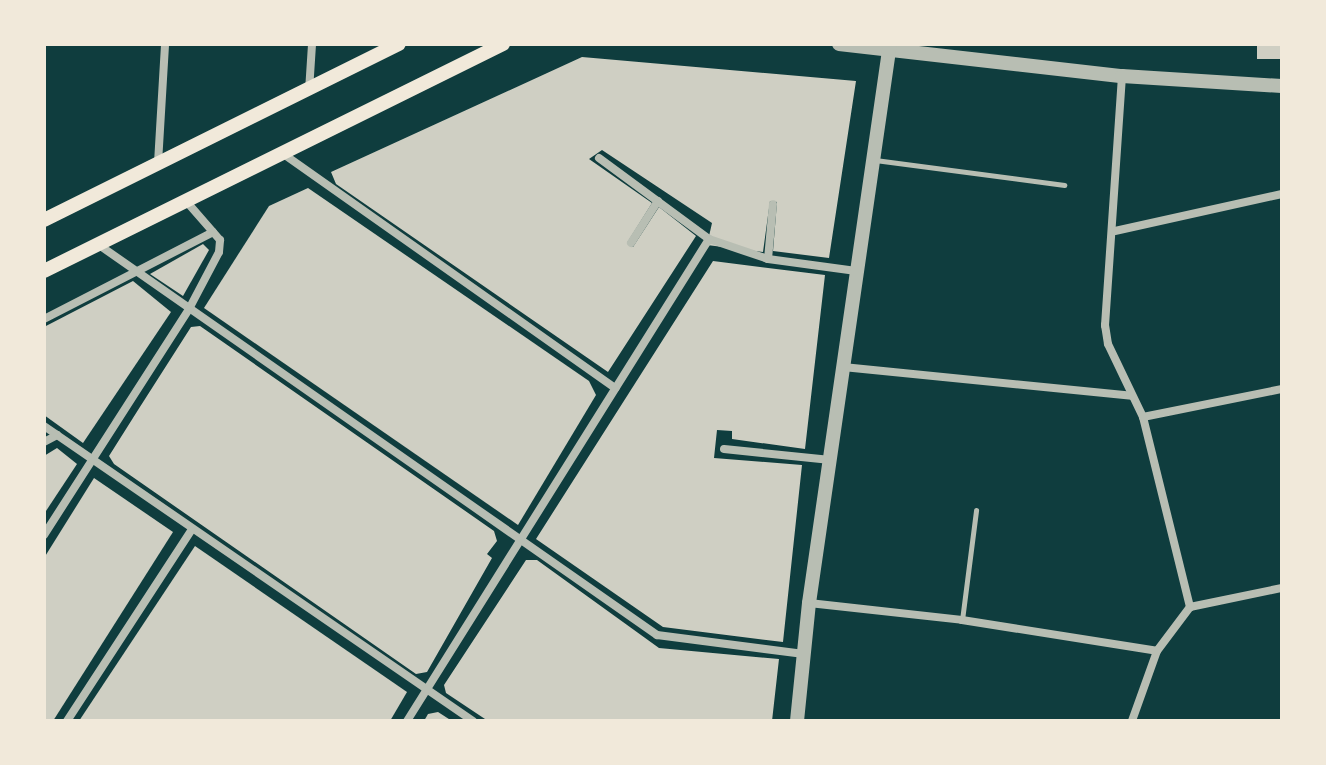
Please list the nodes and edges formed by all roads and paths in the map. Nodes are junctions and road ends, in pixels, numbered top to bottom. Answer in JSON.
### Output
{"nodes":[{"id":1,"x":165,"y":44,"type":"edge"},
{"id":2,"x":312,"y":44,"type":"edge"},
{"id":3,"x":399,"y":44,"type":"edge"},
{"id":4,"x":503,"y":44,"type":"edge"},
{"id":5,"x":839,"y":44,"type":"edge"},
{"id":6,"x":890,"y":46,"type":"edge"},
{"id":7,"x":1122,"y":76,"type":"junction"},
{"id":8,"x":1282,"y":86,"type":"edge"},
{"id":9,"x":309,"y":92,"type":"junction"},
{"id":10,"x":282,"y":152,"type":"junction"},
{"id":11,"x":599,"y":158,"type":"dead end"},
{"id":12,"x":872,"y":160,"type":"junction"},
{"id":13,"x":158,"y":164,"type":"junction"},
{"id":14,"x":1064,"y":185,"type":"dead end"},
{"id":15,"x":1282,"y":194,"type":"edge"},
{"id":16,"x":658,"y":201,"type":"junction"},
{"id":17,"x":187,"y":202,"type":"junction"},
{"id":18,"x":773,"y":204,"type":"dead end"},
{"id":19,"x":44,"y":220,"type":"edge"},
{"id":20,"x":1115,"y":231,"type":"junction"},
{"id":21,"x":213,"y":232,"type":"junction"},
{"id":22,"x":709,"y":239,"type":"junction"},
{"id":23,"x":631,"y":243,"type":"dead end"},
{"id":24,"x":99,"y":245,"type":"junction"},
{"id":25,"x":768,"y":259,"type":"junction"},
{"id":26,"x":44,"y":271,"type":"edge"},
{"id":27,"x":137,"y":271,"type":"junction"},
{"id":28,"x":856,"y":271,"type":"junction"},
{"id":29,"x":189,"y":309,"type":"junction"},
{"id":30,"x":44,"y":319,"type":"edge"},
{"id":31,"x":842,"y":367,"type":"junction"},
{"id":32,"x":615,"y":388,"type":"junction"},
{"id":33,"x":1282,"y":389,"type":"edge"},
{"id":34,"x":1132,"y":396,"type":"junction"},
{"id":35,"x":1143,"y":417,"type":"junction"},
{"id":36,"x":44,"y":426,"type":"edge"},
{"id":37,"x":57,"y":435,"type":"junction"},
{"id":38,"x":44,"y":442,"type":"edge"},
{"id":39,"x":724,"y":449,"type":"dead end"},
{"id":40,"x":92,"y":460,"type":"junction"},
{"id":41,"x":830,"y":460,"type":"junction"},
{"id":42,"x":976,"y":510,"type":"dead end"},
{"id":43,"x":192,"y":529,"type":"junction"},
{"id":44,"x":44,"y":535,"type":"edge"},
{"id":45,"x":523,"y":540,"type":"junction"},
{"id":46,"x":1282,"y":588,"type":"edge"},
{"id":47,"x":809,"y":603,"type":"junction"},
{"id":48,"x":1190,"y":607,"type":"junction"},
{"id":49,"x":962,"y":620,"type":"junction"},
{"id":50,"x":1157,"y":651,"type":"junction"},
{"id":51,"x":804,"y":654,"type":"junction"},
{"id":52,"x":428,"y":689,"type":"junction"},
{"id":53,"x":67,"y":721,"type":"edge"},
{"id":54,"x":407,"y":721,"type":"edge"},
{"id":55,"x":473,"y":721,"type":"edge"},
{"id":56,"x":797,"y":721,"type":"edge"},
{"id":57,"x":1132,"y":721,"type":"edge"}],
"edges":[{"from":1,"to":13,"type":"street"},
{"from":2,"to":9,"type":"street"},
{"from":3,"to":9,"type":"main road"},
{"from":4,"to":10,"type":"main road"},
{"from":5,"to":6,"type":"street"},
{"from":6,"to":7,"type":"street"},
{"from":6,"to":12,"type":"street"},
{"from":7,"to":8,"type":"street"},
{"from":7,"to":20,"type":"street"},
{"from":9,"to":13,"type":"main road"},
{"from":10,"to":17,"type":"main road"},
{"from":10,"to":32,"type":"street"},
{"from":11,"to":16,"type":"street"},
{"from":12,"to":14,"type":"lane"},
{"from":12,"to":28,"type":"street"},
{"from":13,"to":19,"type":"main road"},
{"from":15,"to":20,"type":"street"},
{"from":16,"to":22,"type":"street"},
{"from":16,"to":23,"type":"street"},
{"from":17,"to":21,"type":"street"},
{"from":17,"to":24,"type":"main road"},
{"from":18,"to":25,"type":"street"},
{"from":20,"to":34,"type":"street"},
{"from":21,"to":27,"type":"street"},
{"from":21,"to":29,"type":"street"},
{"from":22,"to":25,"type":"street"},
{"from":22,"to":32,"type":"street"},
{"from":24,"to":26,"type":"main road"},
{"from":24,"to":27,"type":"street"},
{"from":25,"to":28,"type":"street"},
{"from":27,"to":29,"type":"street"},
{"from":27,"to":30,"type":"street"},
{"from":28,"to":31,"type":"street"},
{"from":29,"to":40,"type":"street"},
{"from":29,"to":45,"type":"street"},
{"from":31,"to":34,"type":"street"},
{"from":31,"to":41,"type":"street"},
{"from":32,"to":45,"type":"street"},
{"from":33,"to":35,"type":"street"},
{"from":34,"to":35,"type":"street"},
{"from":35,"to":48,"type":"street"},
{"from":36,"to":37,"type":"street"},
{"from":37,"to":38,"type":"street"},
{"from":37,"to":40,"type":"street"},
{"from":39,"to":41,"type":"street"},
{"from":40,"to":43,"type":"street"},
{"from":40,"to":44,"type":"street"},
{"from":41,"to":47,"type":"street"},
{"from":42,"to":49,"type":"lane"},
{"from":43,"to":52,"type":"street"},
{"from":43,"to":53,"type":"street"},
{"from":45,"to":51,"type":"street"},
{"from":45,"to":52,"type":"street"},
{"from":46,"to":48,"type":"street"},
{"from":47,"to":49,"type":"street"},
{"from":47,"to":51,"type":"street"},
{"from":48,"to":50,"type":"street"},
{"from":49,"to":50,"type":"street"},
{"from":50,"to":57,"type":"street"},
{"from":51,"to":56,"type":"street"},
{"from":52,"to":54,"type":"street"},
{"from":52,"to":55,"type":"street"}]}
